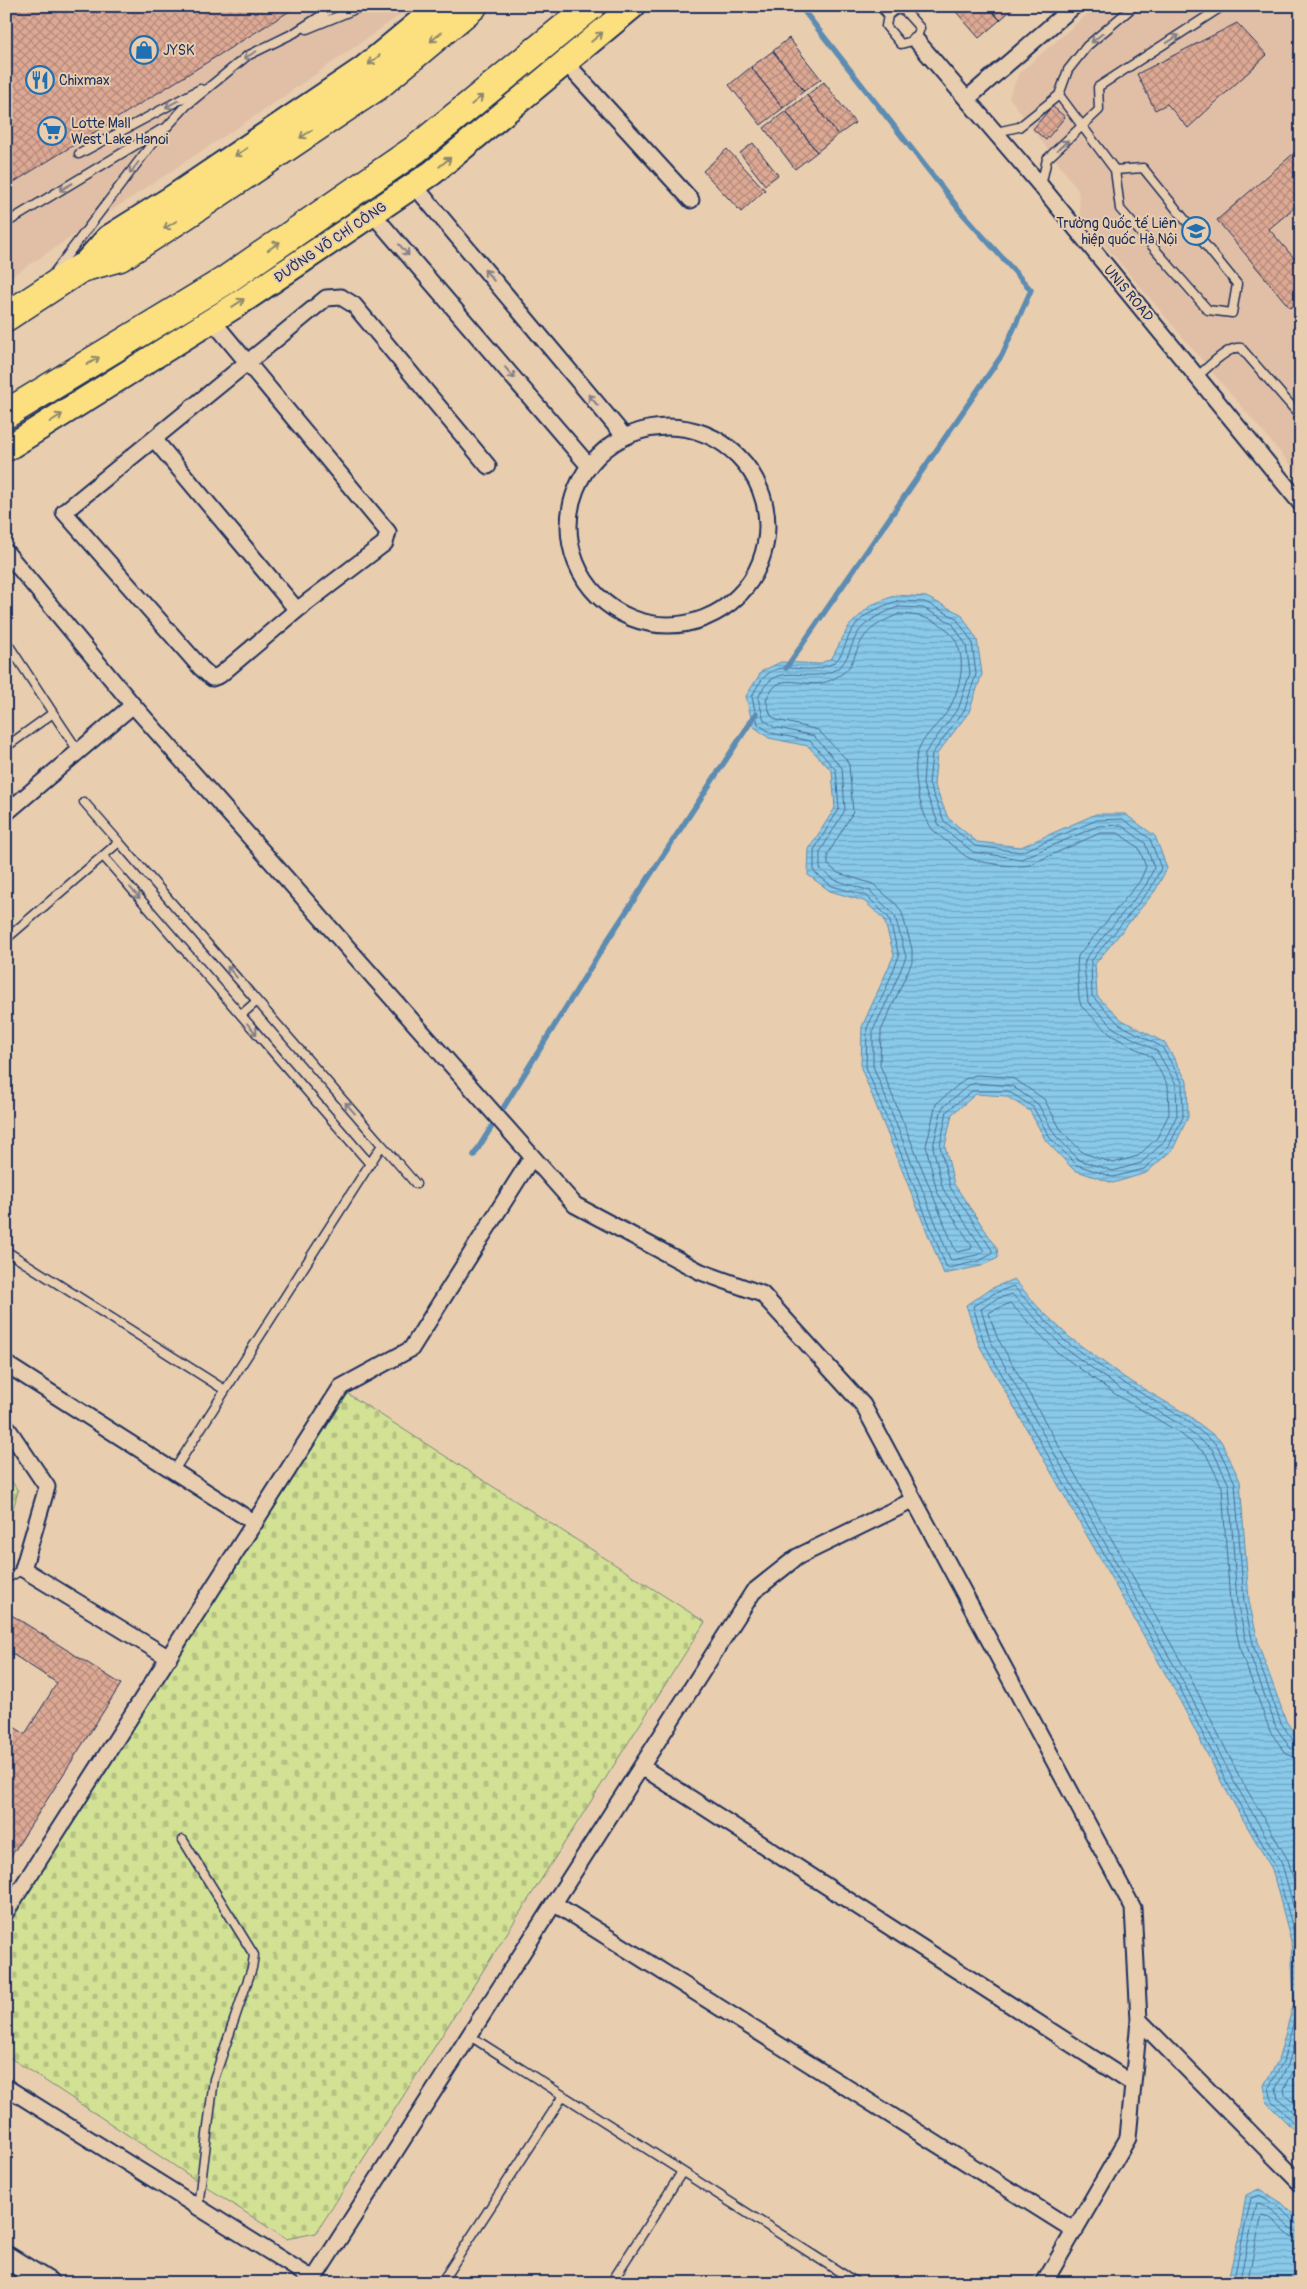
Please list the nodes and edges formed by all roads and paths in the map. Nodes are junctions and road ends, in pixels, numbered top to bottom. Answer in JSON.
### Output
{"nodes":[{"id":1,"x":336,"y":6,"type":"edge"},
{"id":2,"x":363,"y":6,"type":"edge"},
{"id":3,"x":439,"y":6,"type":"edge"},
{"id":4,"x":473,"y":6,"type":"edge"},
{"id":5,"x":591,"y":6,"type":"edge"},
{"id":6,"x":633,"y":6,"type":"edge"},
{"id":7,"x":1074,"y":6,"type":"edge"},
{"id":8,"x":1134,"y":6,"type":"edge"},
{"id":9,"x":1223,"y":6,"type":"edge"},
{"id":10,"x":889,"y":8,"type":"edge"},
{"id":11,"x":294,"y":33,"type":"junction"},
{"id":12,"x":916,"y":40,"type":"junction"},
{"id":13,"x":566,"y":63,"type":"junction"},
{"id":14,"x":215,"y":81,"type":"junction"},
{"id":15,"x":1059,"y":95,"type":"junction"},
{"id":16,"x":968,"y":98,"type":"junction"},
{"id":17,"x":1084,"y":125,"type":"junction"},
{"id":18,"x":168,"y":126,"type":"junction"},
{"id":19,"x":996,"y":132,"type":"junction"},
{"id":20,"x":79,"y":154,"type":"dead end"},
{"id":21,"x":1115,"y":170,"type":"junction"},
{"id":22,"x":414,"y":185,"type":"junction"},
{"id":23,"x":1041,"y":186,"type":"junction"},
{"id":24,"x":692,"y":200,"type":"dead end"},
{"id":25,"x":372,"y":213,"type":"junction"},
{"id":26,"x":6,"y":223,"type":"edge"},
{"id":27,"x":81,"y":268,"type":"junction"},
{"id":28,"x":34,"y":299,"type":"junction"},
{"id":29,"x":6,"y":317,"type":"edge"},
{"id":30,"x":212,"y":320,"type":"junction"},
{"id":31,"x":246,"y":364,"type":"junction"},
{"id":32,"x":1198,"y":376,"type":"junction"},
{"id":33,"x":6,"y":414,"type":"edge"},
{"id":34,"x":1301,"y":417,"type":"edge"},
{"id":35,"x":624,"y":437,"type":"junction"},
{"id":36,"x":154,"y":439,"type":"junction"},
{"id":37,"x":6,"y":448,"type":"edge"},
{"id":38,"x":488,"y":466,"type":"dead end"},
{"id":39,"x":590,"y":466,"type":"junction"},
{"id":40,"x":1301,"y":504,"type":"edge"},
{"id":41,"x":6,"y":552,"type":"edge"},
{"id":42,"x":296,"y":610,"type":"junction"},
{"id":43,"x":6,"y":641,"type":"edge"},
{"id":44,"x":134,"y":705,"type":"junction"},
{"id":45,"x":53,"y":713,"type":"junction"},
{"id":46,"x":6,"y":747,"type":"edge"},
{"id":47,"x":79,"y":752,"type":"junction"},
{"id":48,"x":84,"y":802,"type":"dead end"},
{"id":49,"x":6,"y":813,"type":"edge"},
{"id":50,"x":119,"y":842,"type":"junction"},
{"id":51,"x":103,"y":856,"type":"junction"},
{"id":52,"x":6,"y":939,"type":"edge"},
{"id":53,"x":258,"y":1002,"type":"junction"},
{"id":54,"x":240,"y":1016,"type":"junction"},
{"id":55,"x":382,"y":1145,"type":"junction"},
{"id":56,"x":532,"y":1157,"type":"junction"},
{"id":57,"x":370,"y":1164,"type":"junction"},
{"id":58,"x":416,"y":1184,"type":"dead end"},
{"id":59,"x":6,"y":1251,"type":"edge"},
{"id":60,"x":6,"y":1364,"type":"edge"},
{"id":61,"x":225,"y":1390,"type":"junction"},
{"id":62,"x":6,"y":1426,"type":"edge"},
{"id":63,"x":173,"y":1472,"type":"junction"},
{"id":64,"x":914,"y":1500,"type":"junction"},
{"id":65,"x":255,"y":1523,"type":"junction"},
{"id":66,"x":23,"y":1569,"type":"junction"},
{"id":67,"x":6,"y":1579,"type":"edge"},
{"id":68,"x":169,"y":1658,"type":"junction"},
{"id":69,"x":642,"y":1767,"type":"junction"},
{"id":70,"x":183,"y":1840,"type":"dead end"},
{"id":71,"x":555,"y":1904,"type":"junction"},
{"id":72,"x":6,"y":1912,"type":"edge"},
{"id":73,"x":1139,"y":2020,"type":"junction"},
{"id":74,"x":470,"y":2036,"type":"junction"},
{"id":75,"x":1133,"y":2084,"type":"junction"},
{"id":76,"x":6,"y":2087,"type":"edge"},
{"id":77,"x":563,"y":2096,"type":"junction"},
{"id":78,"x":682,"y":2172,"type":"junction"},
{"id":79,"x":1301,"y":2184,"type":"edge"},
{"id":80,"x":198,"y":2207,"type":"junction"},
{"id":81,"x":1075,"y":2231,"type":"junction"},
{"id":82,"x":6,"y":2257,"type":"edge"},
{"id":83,"x":314,"y":2282,"type":"edge"},
{"id":84,"x":48,"y":2283,"type":"edge"},
{"id":85,"x":441,"y":2283,"type":"edge"},
{"id":86,"x":610,"y":2283,"type":"edge"},
{"id":87,"x":857,"y":2283,"type":"edge"},
{"id":88,"x":1044,"y":2283,"type":"edge"}],
"edges":[{"from":1,"to":11,"type":"lane"},
{"from":2,"to":11,"type":"lane"},
{"from":3,"to":27,"type":"main road","one_way":true},
{"from":4,"to":27,"type":"highway","one_way":true},
{"from":33,"to":5,"type":"highway","name":"ĐƯỜNG VÕ CHÍ CÔNG","one_way":true},
{"from":13,"to":6,"type":"main road","name":"ĐƯỜNG VÕ CHÍ CÔNG","one_way":true},
{"from":7,"to":16,"type":"street"},
{"from":8,"to":15,"type":"lane","one_way":true},
{"from":17,"to":9,"type":"lane","one_way":true},
{"from":10,"to":12,"type":"lane"},
{"from":10,"to":12,"type":"lane"},
{"from":11,"to":14,"type":"lane","one_way":true},
{"from":12,"to":16,"type":"street","name":"UNIS ROAD"},
{"from":22,"to":13,"type":"main road","name":"ĐƯỜNG VÕ CHÍ CÔNG","one_way":true},
{"from":13,"to":24,"type":"street"},
{"from":14,"to":18,"type":"lane"},
{"from":14,"to":20,"type":"lane","one_way":true},
{"from":15,"to":17,"type":"lane"},
{"from":15,"to":19,"type":"lane"},
{"from":16,"to":19,"type":"street","name":"UNIS ROAD"},
{"from":17,"to":21,"type":"lane"},
{"from":23,"to":17,"type":"lane","one_way":true},
{"from":18,"to":26,"type":"lane","one_way":true},
{"from":18,"to":28,"type":"lane","one_way":true},
{"from":19,"to":23,"type":"street","name":"UNIS ROAD"},
{"from":21,"to":21,"type":"lane"},
{"from":22,"to":25,"type":"main road","name":"ĐƯỜNG VÕ CHÍ CÔNG"},
{"from":35,"to":22,"type":"street","one_way":true},
{"from":23,"to":32,"type":"street","name":"UNIS ROAD"},
{"from":30,"to":25,"type":"main road","name":"ĐƯỜNG VÕ CHÍ CÔNG","one_way":true},
{"from":25,"to":39,"type":"street","one_way":true},
{"from":27,"to":28,"type":"highway"},
{"from":28,"to":29,"type":"highway"},
{"from":30,"to":31,"type":"street"},
{"from":37,"to":30,"type":"main road","name":"ĐƯỜNG VÕ CHÍ CÔNG","one_way":true},
{"from":31,"to":36,"type":"street"},
{"from":31,"to":38,"type":"street"},
{"from":31,"to":42,"type":"street"},
{"from":32,"to":34,"type":"lane"},
{"from":32,"to":40,"type":"street","name":"UNIS ROAD"},
{"from":35,"to":39,"type":"street"},
{"from":35,"to":39,"type":"street"},
{"from":36,"to":42,"type":"street"},
{"from":36,"to":42,"type":"street"},
{"from":41,"to":44,"type":"street"},
{"from":43,"to":45,"type":"lane"},
{"from":44,"to":47,"type":"street"},
{"from":44,"to":56,"type":"street"},
{"from":45,"to":46,"type":"lane"},
{"from":45,"to":47,"type":"lane"},
{"from":47,"to":49,"type":"street"},
{"from":48,"to":50,"type":"lane"},
{"from":50,"to":51,"type":"lane"},
{"from":53,"to":50,"type":"lane","one_way":true},
{"from":51,"to":52,"type":"lane"},
{"from":51,"to":54,"type":"lane","one_way":true},
{"from":53,"to":54,"type":"lane"},
{"from":55,"to":53,"type":"lane","one_way":true},
{"from":54,"to":57,"type":"lane","one_way":true},
{"from":55,"to":57,"type":"lane"},
{"from":55,"to":58,"type":"lane"},
{"from":56,"to":64,"type":"street"},
{"from":56,"to":65,"type":"street"},
{"from":57,"to":61,"type":"lane"},
{"from":59,"to":61,"type":"lane"},
{"from":60,"to":63,"type":"street"},
{"from":61,"to":63,"type":"lane"},
{"from":62,"to":66,"type":"street"},
{"from":63,"to":65,"type":"street"},
{"from":64,"to":69,"type":"street"},
{"from":64,"to":73,"type":"street"},
{"from":65,"to":68,"type":"street"},
{"from":66,"to":67,"type":"lane"},
{"from":66,"to":68,"type":"street"},
{"from":68,"to":72,"type":"street"},
{"from":69,"to":71,"type":"street"},
{"from":69,"to":75,"type":"street"},
{"from":70,"to":80,"type":"lane"},
{"from":71,"to":74,"type":"street"},
{"from":71,"to":81,"type":"street"},
{"from":73,"to":75,"type":"street"},
{"from":73,"to":79,"type":"street"},
{"from":74,"to":77,"type":"lane"},
{"from":74,"to":83,"type":"street"},
{"from":75,"to":81,"type":"street"},
{"from":76,"to":80,"type":"street"},
{"from":77,"to":78,"type":"lane"},
{"from":77,"to":85,"type":"lane"},
{"from":78,"to":86,"type":"lane"},
{"from":78,"to":87,"type":"lane"},
{"from":80,"to":83,"type":"street"},
{"from":81,"to":88,"type":"street"},
{"from":82,"to":84,"type":"street"}]}
